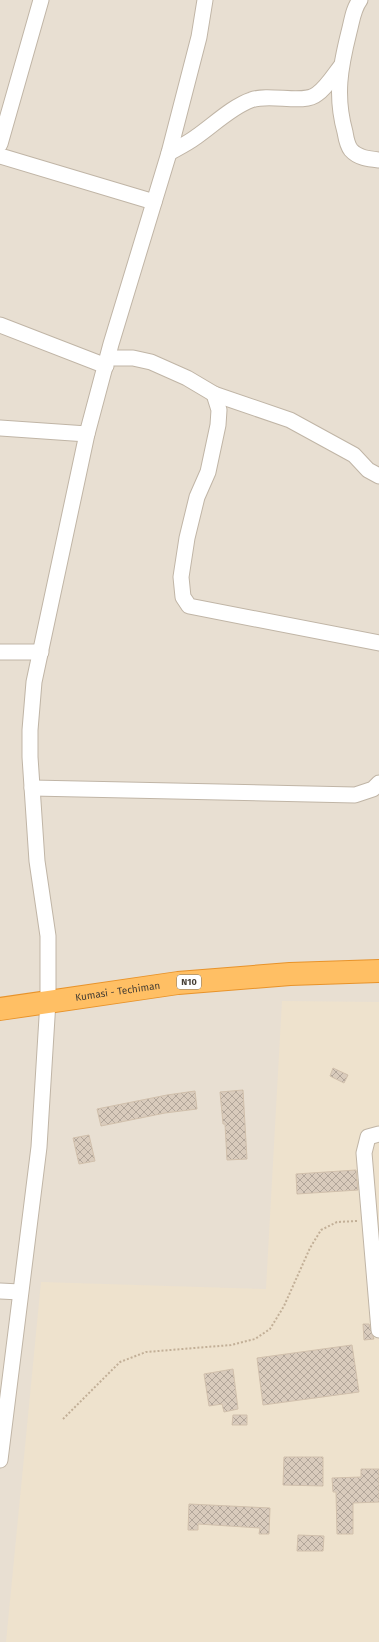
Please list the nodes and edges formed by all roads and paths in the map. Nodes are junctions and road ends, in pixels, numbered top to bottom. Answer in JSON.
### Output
{"nodes":[{"id":1,"x":41,"y":0,"type":"edge"},
{"id":2,"x":205,"y":0,"type":"edge"},
{"id":3,"x":360,"y":0,"type":"edge"},
{"id":4,"x":341,"y":66,"type":"junction"},
{"id":5,"x":0,"y":144,"type":"edge"},
{"id":6,"x":169,"y":153,"type":"junction"},
{"id":7,"x":0,"y":156,"type":"edge"},
{"id":8,"x":379,"y":160,"type":"edge"},
{"id":9,"x":154,"y":202,"type":"junction"},
{"id":10,"x":0,"y":324,"type":"edge"},
{"id":11,"x":107,"y":362,"type":"junction"},
{"id":12,"x":214,"y":394,"type":"junction"},
{"id":13,"x":0,"y":428,"type":"edge"},
{"id":14,"x":87,"y":434,"type":"junction"},
{"id":15,"x":379,"y":476,"type":"edge"},
{"id":16,"x":379,"y":643,"type":"edge"},
{"id":17,"x":0,"y":652,"type":"edge"},
{"id":18,"x":41,"y":652,"type":"junction"},
{"id":19,"x":379,"y":783,"type":"edge"},
{"id":20,"x":32,"y":788,"type":"junction"},
{"id":21,"x":379,"y":971,"type":"edge"},
{"id":22,"x":48,"y":1002,"type":"junction"},
{"id":23,"x":0,"y":1009,"type":"edge"},
{"id":24,"x":379,"y":1134,"type":"edge"},
{"id":25,"x":370,"y":1220,"type":"junction"},
{"id":26,"x":0,"y":1291,"type":"edge"},
{"id":27,"x":20,"y":1292,"type":"junction"},
{"id":28,"x":379,"y":1330,"type":"edge"},
{"id":29,"x":63,"y":1419,"type":"dead end"},
{"id":30,"x":0,"y":1460,"type":"edge"}],
"edges":[{"from":1,"to":5,"type":"street"},
{"from":2,"to":6,"type":"street"},
{"from":3,"to":4,"type":"street"},
{"from":4,"to":6,"type":"street"},
{"from":4,"to":8,"type":"street"},
{"from":6,"to":9,"type":"street"},
{"from":7,"to":9,"type":"street"},
{"from":9,"to":11,"type":"street"},
{"from":10,"to":11,"type":"street"},
{"from":11,"to":12,"type":"street"},
{"from":11,"to":14,"type":"street"},
{"from":12,"to":15,"type":"street"},
{"from":12,"to":16,"type":"street"},
{"from":13,"to":14,"type":"street"},
{"from":14,"to":18,"type":"street"},
{"from":17,"to":18,"type":"street"},
{"from":18,"to":20,"type":"street"},
{"from":19,"to":20,"type":"street"},
{"from":20,"to":22,"type":"street"},
{"from":21,"to":22,"type":"highway","name":"Kumasi - Techiman","number":"N10"},
{"from":22,"to":23,"type":"highway","name":"Kumasi - Techiman","number":"N10"},
{"from":22,"to":27,"type":"street"},
{"from":24,"to":25,"type":"street"},
{"from":25,"to":28,"type":"street"},
{"from":25,"to":29,"type":"path"},
{"from":26,"to":27,"type":"street"},
{"from":27,"to":30,"type":"street"}]}
